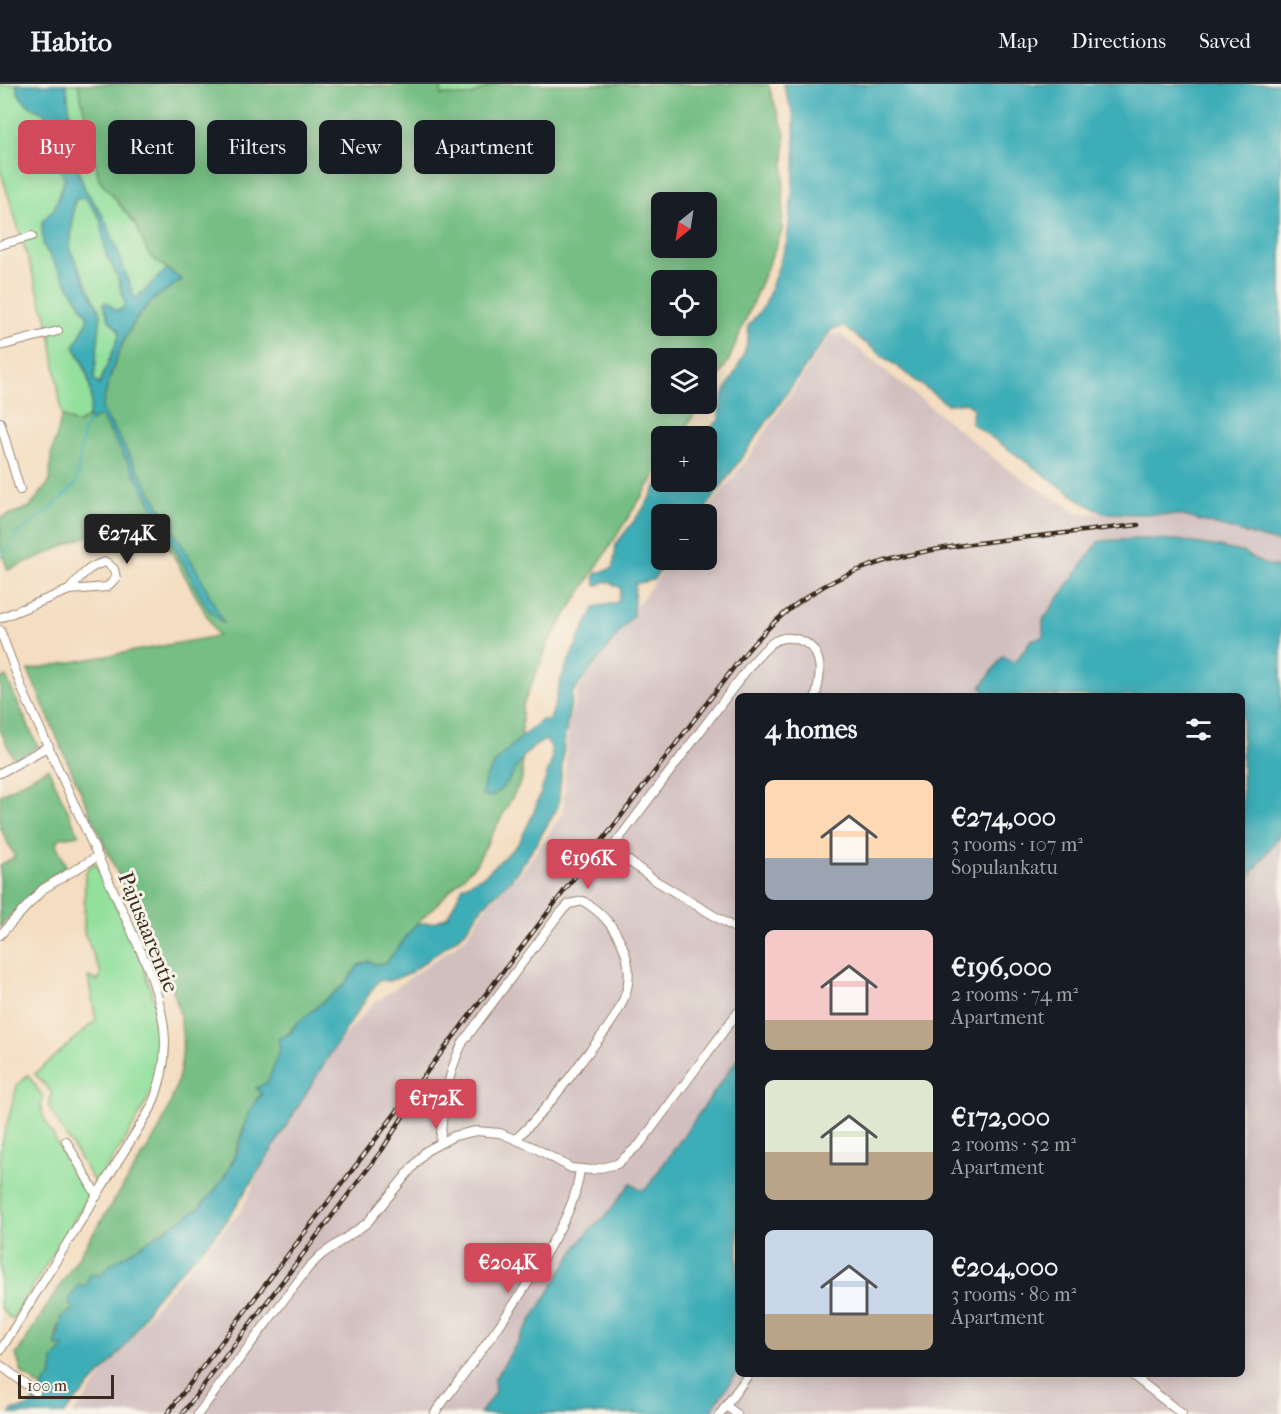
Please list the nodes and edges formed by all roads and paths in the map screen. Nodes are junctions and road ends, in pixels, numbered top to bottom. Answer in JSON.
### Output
{"nodes":[{"id":1,"x":32,"y":236,"type":"dead end"},
{"id":2,"x":0,"y":246,"type":"edge"},
{"id":3,"x":58,"y":331,"type":"dead end"},
{"id":4,"x":0,"y":346,"type":"edge"},
{"id":5,"x":0,"y":422,"type":"edge"},
{"id":6,"x":20,"y":490,"type":"dead end"},
{"id":7,"x":69,"y":590,"type":"junction"},
{"id":8,"x":0,"y":618,"type":"edge"},
{"id":9,"x":0,"y":630,"type":"edge"},
{"id":10,"x":817,"y":693,"type":"edge"},
{"id":11,"x":49,"y":746,"type":"junction"},
{"id":12,"x":0,"y":773,"type":"edge"},
{"id":13,"x":98,"y":856,"type":"junction"},
{"id":14,"x":735,"y":928,"type":"edge"},
{"id":15,"x":0,"y":935,"type":"edge"},
{"id":16,"x":735,"y":1016,"type":"edge"},
{"id":17,"x":516,"y":1139,"type":"junction"},
{"id":18,"x":66,"y":1142,"type":"dead end"},
{"id":19,"x":440,"y":1143,"type":"junction"},
{"id":20,"x":580,"y":1170,"type":"junction"},
{"id":21,"x":97,"y":1196,"type":"junction"},
{"id":22,"x":0,"y":1351,"type":"edge"},
{"id":23,"x":0,"y":1365,"type":"edge"},
{"id":24,"x":747,"y":1377,"type":"edge"},
{"id":25,"x":1135,"y":1377,"type":"edge"},
{"id":26,"x":36,"y":1392,"type":"dead end"},
{"id":27,"x":726,"y":1406,"type":"junction"},
{"id":28,"x":1176,"y":1412,"type":"edge"},
{"id":29,"x":198,"y":1414,"type":"edge"},
{"id":30,"x":434,"y":1414,"type":"edge"},
{"id":31,"x":720,"y":1414,"type":"edge"},
{"id":32,"x":738,"y":1414,"type":"edge"}],
"edges":[{"from":1,"to":2,"type":"street"},
{"from":3,"to":4,"type":"street"},
{"from":5,"to":6,"type":"street"},
{"from":7,"to":7,"type":"street"},
{"from":7,"to":8,"type":"street"},
{"from":9,"to":11,"type":"street","name":"Pajusaarentie"},
{"from":10,"to":14,"type":"street"},
{"from":11,"to":12,"type":"street"},
{"from":11,"to":13,"type":"street","name":"Pajusaarentie"},
{"from":13,"to":15,"type":"street"},
{"from":13,"to":21,"type":"street","name":"Pajusaarentie"},
{"from":16,"to":20,"type":"street"},
{"from":17,"to":19,"type":"street"},
{"from":17,"to":19,"type":"street"},
{"from":17,"to":20,"type":"street"},
{"from":18,"to":21,"type":"street"},
{"from":19,"to":29,"type":"street"},
{"from":20,"to":30,"type":"street"},
{"from":21,"to":22,"type":"street","name":"Pajusaarentie"},
{"from":23,"to":26,"type":"street"},
{"from":24,"to":27,"type":"street"},
{"from":25,"to":28,"type":"street"},
{"from":27,"to":31,"type":"street"},
{"from":27,"to":32,"type":"street"}]}
